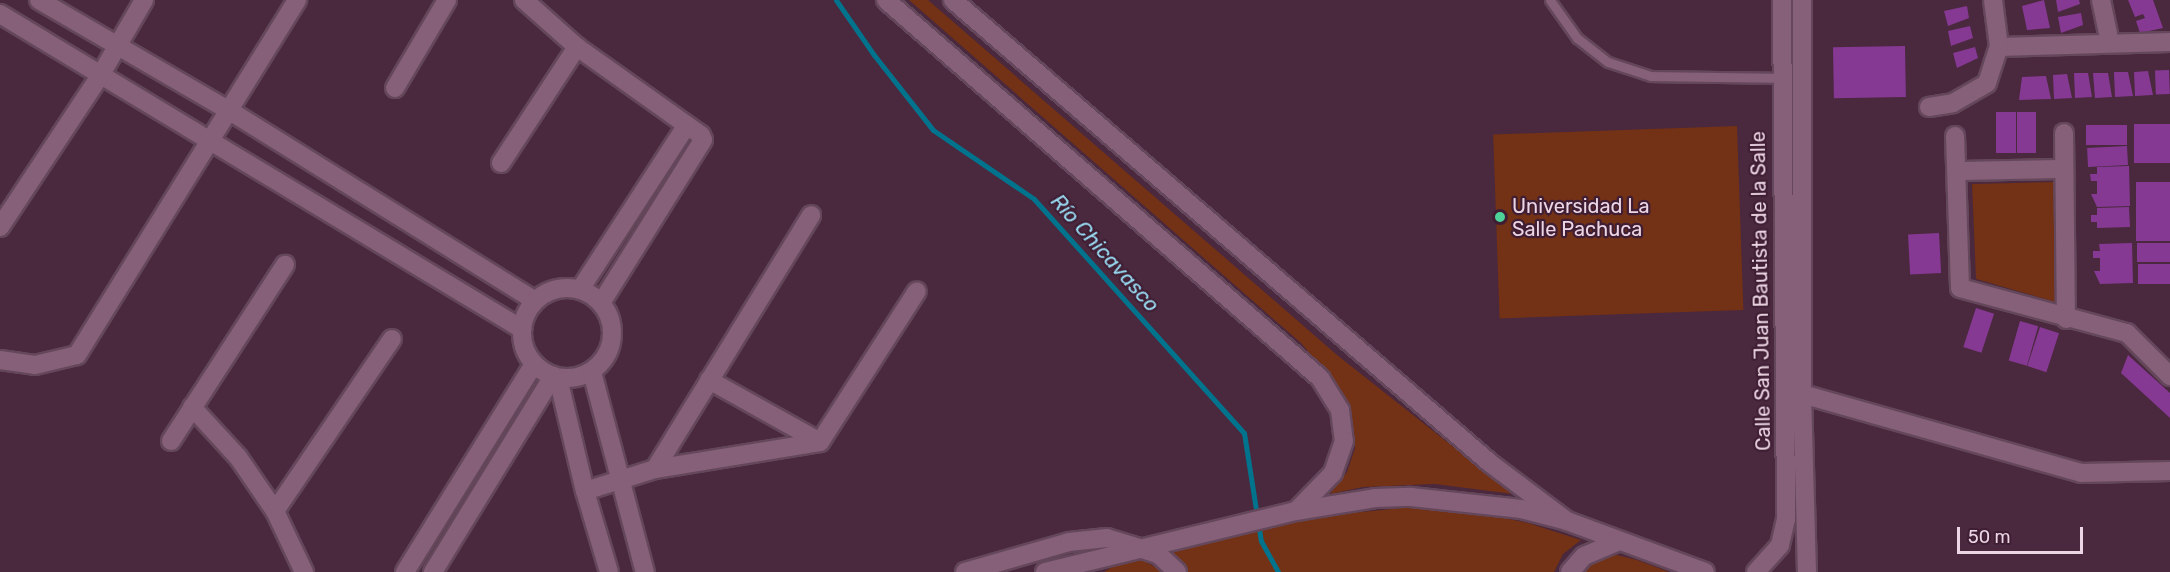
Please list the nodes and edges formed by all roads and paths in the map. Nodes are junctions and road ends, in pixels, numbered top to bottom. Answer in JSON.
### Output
{"nodes":[{"id":1,"x":39,"y":0,"type":"edge"},
{"id":2,"x":144,"y":0,"type":"edge"},
{"id":3,"x":297,"y":0,"type":"edge"},
{"id":4,"x":447,"y":0,"type":"edge"},
{"id":5,"x":524,"y":0,"type":"edge"},
{"id":6,"x":886,"y":0,"type":"edge"},
{"id":7,"x":953,"y":0,"type":"edge"},
{"id":8,"x":1550,"y":0,"type":"edge"},
{"id":9,"x":1782,"y":0,"type":"edge"},
{"id":10,"x":1802,"y":0,"type":"edge"},
{"id":11,"x":1992,"y":0,"type":"edge"},
{"id":12,"x":2101,"y":0,"type":"edge"},
{"id":13,"x":0,"y":14,"type":"edge"},
{"id":14,"x":2170,"y":42,"type":"edge"},
{"id":15,"x":2110,"y":43,"type":"junction"},
{"id":16,"x":116,"y":46,"type":"junction"},
{"id":17,"x":1999,"y":46,"type":"junction"},
{"id":18,"x":577,"y":47,"type":"junction"},
{"id":19,"x":100,"y":76,"type":"junction"},
{"id":20,"x":1782,"y":78,"type":"junction"},
{"id":21,"x":1800,"y":81,"type":"junction"},
{"id":22,"x":395,"y":88,"type":"dead end"},
{"id":23,"x":1929,"y":107,"type":"dead end"},
{"id":24,"x":230,"y":111,"type":"junction"},
{"id":25,"x":687,"y":125,"type":"junction"},
{"id":26,"x":2064,"y":133,"type":"dead end"},
{"id":27,"x":1954,"y":136,"type":"dead end"},
{"id":28,"x":210,"y":144,"type":"junction"},
{"id":29,"x":501,"y":163,"type":"dead end"},
{"id":30,"x":2063,"y":169,"type":"junction"},
{"id":31,"x":1957,"y":171,"type":"junction"},
{"id":32,"x":811,"y":215,"type":"dead end"},
{"id":33,"x":0,"y":227,"type":"edge"},
{"id":34,"x":285,"y":265,"type":"dead end"},
{"id":35,"x":581,"y":288,"type":"junction"},
{"id":36,"x":917,"y":291,"type":"dead end"},
{"id":37,"x":535,"y":301,"type":"junction"},
{"id":38,"x":601,"y":303,"type":"junction"},
{"id":39,"x":2067,"y":319,"type":"junction"},
{"id":40,"x":522,"y":329,"type":"junction"},
{"id":41,"x":392,"y":339,"type":"dead end"},
{"id":42,"x":0,"y":360,"type":"edge"},
{"id":43,"x":534,"y":364,"type":"junction"},
{"id":44,"x":592,"y":372,"type":"junction"},
{"id":45,"x":2170,"y":376,"type":"edge"},
{"id":46,"x":556,"y":377,"type":"junction"},
{"id":47,"x":709,"y":380,"type":"junction"},
{"id":48,"x":1802,"y":394,"type":"junction"},
{"id":49,"x":192,"y":407,"type":"junction"},
{"id":50,"x":171,"y":441,"type":"dead end"},
{"id":51,"x":820,"y":442,"type":"junction"},
{"id":52,"x":655,"y":469,"type":"junction"},
{"id":53,"x":2170,"y":471,"type":"edge"},
{"id":54,"x":621,"y":480,"type":"junction"},
{"id":55,"x":585,"y":491,"type":"junction"},
{"id":56,"x":1296,"y":511,"type":"junction"},
{"id":57,"x":275,"y":512,"type":"junction"},
{"id":58,"x":437,"y":520,"type":"junction"},
{"id":59,"x":1568,"y":521,"type":"junction"},
{"id":60,"x":1620,"y":541,"type":"junction"},
{"id":61,"x":1136,"y":547,"type":"junction"},
{"id":62,"x":446,"y":550,"type":"junction"},
{"id":63,"x":1113,"y":553,"type":"junction"},
{"id":64,"x":304,"y":572,"type":"edge"},
{"id":65,"x":405,"y":572,"type":"edge"},
{"id":66,"x":432,"y":572,"type":"edge"},
{"id":67,"x":451,"y":572,"type":"edge"},
{"id":68,"x":609,"y":572,"type":"edge"},
{"id":69,"x":645,"y":572,"type":"edge"},
{"id":70,"x":965,"y":572,"type":"edge"},
{"id":71,"x":1045,"y":572,"type":"edge"},
{"id":72,"x":1092,"y":572,"type":"edge"},
{"id":73,"x":1177,"y":572,"type":"edge"},
{"id":74,"x":1570,"y":572,"type":"edge"},
{"id":75,"x":1705,"y":572,"type":"edge"},
{"id":76,"x":1756,"y":572,"type":"edge"},
{"id":77,"x":1807,"y":572,"type":"edge"}],
"edges":[{"from":1,"to":16,"type":"street"},
{"from":2,"to":16,"type":"street"},
{"from":3,"to":24,"type":"street"},
{"from":4,"to":22,"type":"street"},
{"from":5,"to":18,"type":"street"},
{"from":6,"to":56,"type":"street"},
{"from":7,"to":59,"type":"street"},
{"from":8,"to":20,"type":"lane"},
{"from":9,"to":20,"type":"street","name":"Calle San Juan Bautista de la Salle"},
{"from":10,"to":21,"type":"street","name":"Calle San Juan Bautista de la Salle"},
{"from":11,"to":17,"type":"street"},
{"from":12,"to":15,"type":"street"},
{"from":13,"to":19,"type":"street"},
{"from":14,"to":15,"type":"street"},
{"from":15,"to":17,"type":"street"},
{"from":16,"to":19,"type":"street"},
{"from":16,"to":24,"type":"street"},
{"from":17,"to":23,"type":"street"},
{"from":18,"to":25,"type":"street"},
{"from":18,"to":29,"type":"street"},
{"from":19,"to":28,"type":"street"},
{"from":19,"to":33,"type":"street"},
{"from":20,"to":21,"type":"lane"},
{"from":20,"to":76,"type":"street","name":"Calle San Juan Bautista de la Salle"},
{"from":21,"to":48,"type":"street","name":"Calle San Juan Bautista de la Salle"},
{"from":24,"to":28,"type":"street"},
{"from":24,"to":37,"type":"street"},
{"from":25,"to":35,"type":"street"},
{"from":25,"to":38,"type":"street"},
{"from":26,"to":30,"type":"street"},
{"from":27,"to":31,"type":"street"},
{"from":28,"to":40,"type":"street"},
{"from":28,"to":42,"type":"street"},
{"from":30,"to":31,"type":"street"},
{"from":30,"to":39,"type":"street"},
{"from":31,"to":39,"type":"street"},
{"from":32,"to":47,"type":"street"},
{"from":34,"to":49,"type":"street"},
{"from":35,"to":37,"type":"street"},
{"from":35,"to":38,"type":"street"},
{"from":36,"to":51,"type":"street"},
{"from":37,"to":40,"type":"street"},
{"from":38,"to":44,"type":"street"},
{"from":39,"to":45,"type":"street"},
{"from":40,"to":43,"type":"street"},
{"from":41,"to":57,"type":"street"},
{"from":43,"to":46,"type":"street"},
{"from":43,"to":58,"type":"street"},
{"from":44,"to":46,"type":"street"},
{"from":44,"to":54,"type":"street"},
{"from":46,"to":55,"type":"street"},
{"from":46,"to":62,"type":"street"},
{"from":47,"to":51,"type":"street"},
{"from":47,"to":52,"type":"street"},
{"from":48,"to":53,"type":"street"},
{"from":48,"to":77,"type":"street","name":"Calle San Juan Bautista de la Salle"},
{"from":49,"to":50,"type":"street"},
{"from":49,"to":57,"type":"street"},
{"from":51,"to":52,"type":"street"},
{"from":52,"to":54,"type":"street"},
{"from":54,"to":55,"type":"street"},
{"from":54,"to":69,"type":"street"},
{"from":55,"to":68,"type":"street"},
{"from":56,"to":59,"type":"street"},
{"from":56,"to":61,"type":"street"},
{"from":57,"to":64,"type":"street"},
{"from":58,"to":62,"type":"street"},
{"from":58,"to":65,"type":"street"},
{"from":59,"to":60,"type":"street"},
{"from":60,"to":74,"type":"street"},
{"from":60,"to":75,"type":"street"},
{"from":61,"to":63,"type":"street"},
{"from":61,"to":70,"type":"street"},
{"from":61,"to":73,"type":"street"},
{"from":62,"to":66,"type":"street"},
{"from":62,"to":67,"type":"street"},
{"from":63,"to":71,"type":"street"},
{"from":63,"to":72,"type":"street"}]}
